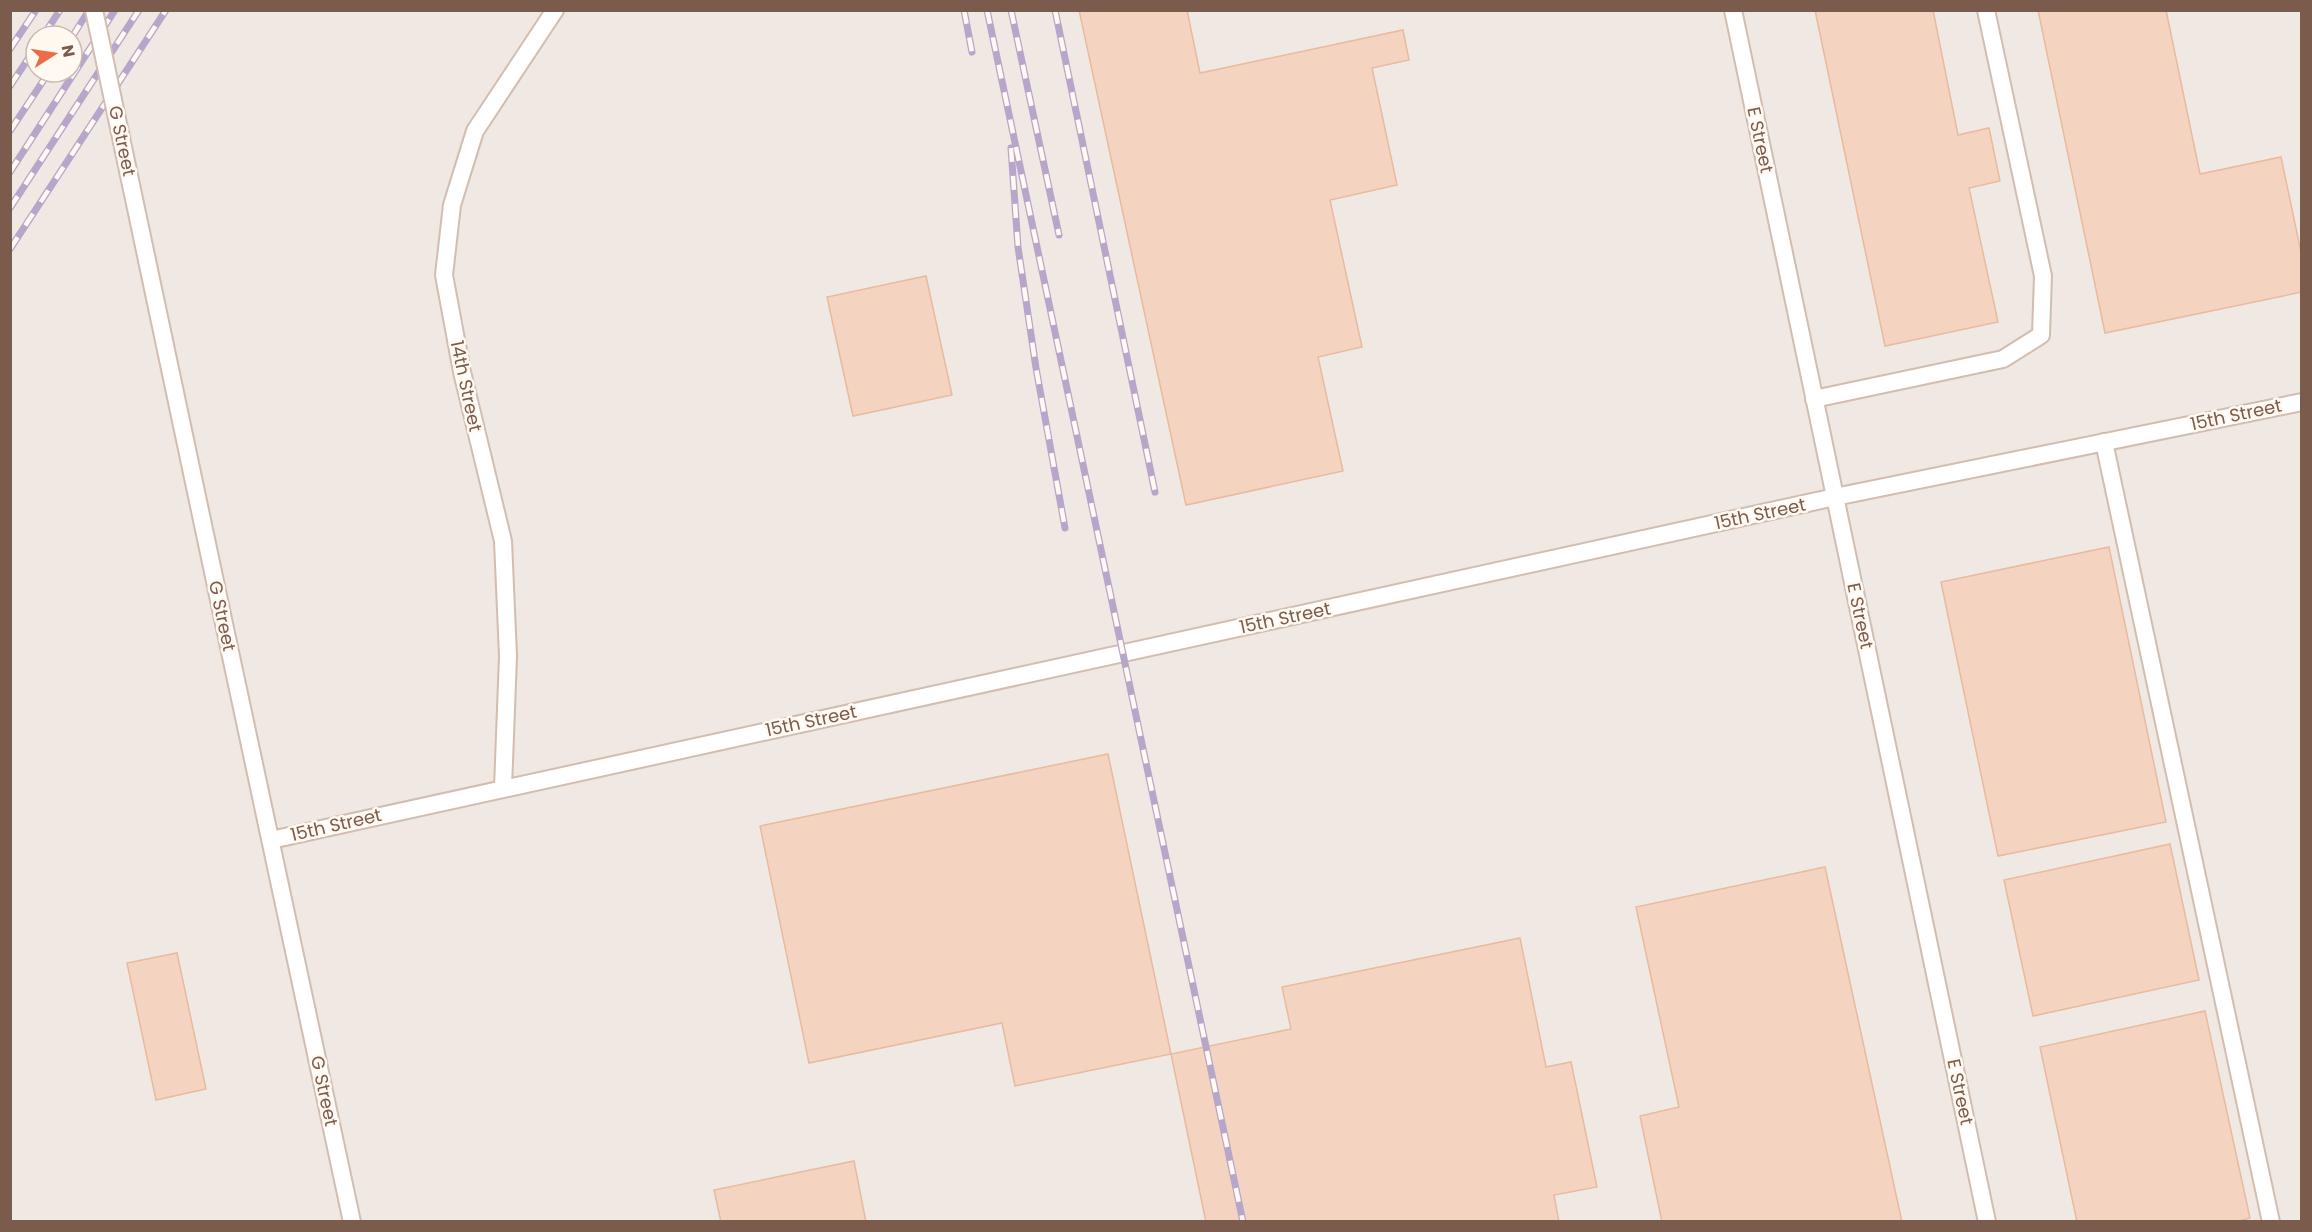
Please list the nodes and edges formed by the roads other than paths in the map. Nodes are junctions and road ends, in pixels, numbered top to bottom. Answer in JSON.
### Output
{"nodes":[{"id":1,"x":94,"y":10,"type":"edge"},
{"id":2,"x":555,"y":10,"type":"edge"},
{"id":3,"x":1733,"y":10,"type":"edge"},
{"id":4,"x":1986,"y":10,"type":"edge"},
{"id":5,"x":1814,"y":399,"type":"junction"},
{"id":6,"x":2301,"y":402,"type":"edge"},
{"id":7,"x":2104,"y":442,"type":"junction"},
{"id":8,"x":1835,"y":497,"type":"junction"},
{"id":9,"x":503,"y":788,"type":"junction"},
{"id":10,"x":271,"y":840,"type":"junction"},
{"id":11,"x":352,"y":1221,"type":"edge"},
{"id":12,"x":1987,"y":1221,"type":"edge"},
{"id":13,"x":2271,"y":1221,"type":"edge"}],
"edges":[{"from":1,"to":10,"type":"lane","name":"G Street","bridge":true},
{"from":2,"to":9,"type":"lane","name":"14th Street"},
{"from":3,"to":5,"type":"lane","name":"E Street"},
{"from":4,"to":5,"type":"lane"},
{"from":5,"to":8,"type":"lane","name":"E Street"},
{"from":6,"to":7,"type":"lane","name":"15th Street"},
{"from":7,"to":8,"type":"lane","name":"15th Street"},
{"from":7,"to":13,"type":"lane"},
{"from":8,"to":9,"type":"lane","name":"15th Street"},
{"from":8,"to":12,"type":"lane","name":"E Street"},
{"from":9,"to":10,"type":"lane","name":"15th Street"},
{"from":10,"to":11,"type":"lane","name":"G Street"}]}
